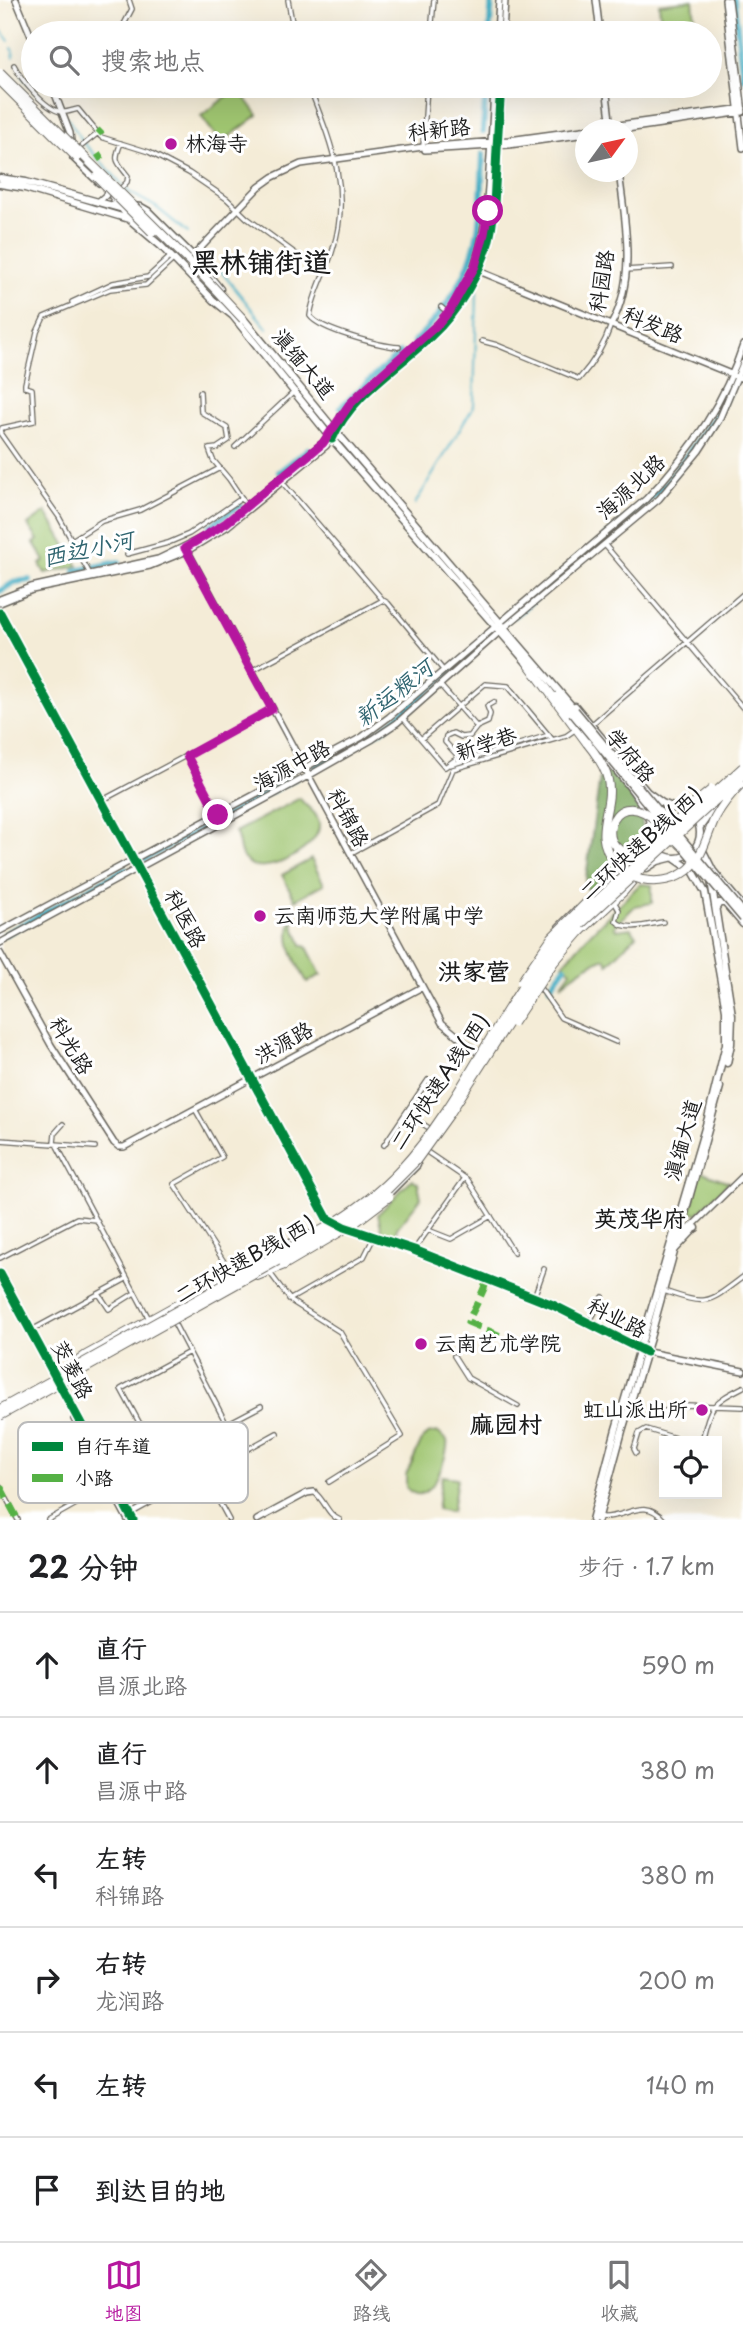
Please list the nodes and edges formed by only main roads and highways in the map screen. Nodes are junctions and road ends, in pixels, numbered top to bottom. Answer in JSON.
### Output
{"nodes":[{"id":1,"x":0,"y":72,"type":"edge"},
{"id":2,"x":4,"y":83,"type":"edge"},
{"id":3,"x":0,"y":178,"type":"edge"},
{"id":4,"x":0,"y":184,"type":"edge"},
{"id":5,"x":109,"y":208,"type":"junction"},
{"id":6,"x":233,"y":316,"type":"junction"},
{"id":7,"x":243,"y":319,"type":"junction"},
{"id":8,"x":332,"y":433,"type":"junction"},
{"id":9,"x":529,"y":660,"type":"junction"},
{"id":10,"x":573,"y":712,"type":"junction"},
{"id":11,"x":577,"y":728,"type":"junction"},
{"id":12,"x":743,"y":766,"type":"edge"},
{"id":13,"x":743,"y":779,"type":"edge"},
{"id":14,"x":718,"y":786,"type":"junction"},
{"id":15,"x":649,"y":793,"type":"junction"},
{"id":16,"x":726,"y":794,"type":"junction"},
{"id":17,"x":640,"y":802,"type":"junction"},
{"id":18,"x":679,"y":808,"type":"junction"},
{"id":19,"x":651,"y":827,"type":"junction"},
{"id":20,"x":700,"y":829,"type":"junction"},
{"id":21,"x":650,"y":838,"type":"junction"},
{"id":22,"x":699,"y":839,"type":"junction"},
{"id":23,"x":682,"y":846,"type":"junction"},
{"id":24,"x":672,"y":858,"type":"junction"},
{"id":25,"x":705,"y":858,"type":"junction"},
{"id":26,"x":626,"y":870,"type":"junction"},
{"id":27,"x":634,"y":878,"type":"junction"},
{"id":28,"x":742,"y":907,"type":"edge"},
{"id":29,"x":716,"y":910,"type":"junction"},
{"id":30,"x":732,"y":911,"type":"junction"},
{"id":31,"x":743,"y":921,"type":"edge"},
{"id":32,"x":481,"y":1051,"type":"junction"},
{"id":33,"x":479,"y":1067,"type":"junction"},
{"id":34,"x":424,"y":1154,"type":"junction"},
{"id":35,"x":681,"y":1218,"type":"junction"},
{"id":36,"x":681,"y":1227,"type":"junction"},
{"id":37,"x":294,"y":1246,"type":"junction"},
{"id":38,"x":669,"y":1258,"type":"junction"},
{"id":39,"x":257,"y":1276,"type":"junction"},
{"id":40,"x":642,"y":1350,"type":"junction"},
{"id":41,"x":70,"y":1367,"type":"junction"},
{"id":42,"x":56,"y":1382,"type":"junction"},
{"id":43,"x":0,"y":1413,"type":"edge"},
{"id":44,"x":597,"y":1519,"type":"edge"}],
"edges":[{"from":1,"to":2,"type":"highway","bridge":true},
{"from":2,"to":6,"type":"highway","bridge":true},
{"from":2,"to":7,"type":"highway","bridge":true},
{"from":3,"to":5,"type":"main road","name":"滇缅大道"},
{"from":4,"to":5,"type":"main road","name":"滇缅大道"},
{"from":5,"to":6,"type":"main road","name":"滇缅大道"},
{"from":5,"to":7,"type":"main road","name":"滇缅大道"},
{"from":6,"to":8,"type":"main road","name":"滇缅大道"},
{"from":7,"to":8,"type":"main road","name":"滇缅大道"},
{"from":8,"to":9,"type":"main road","name":"滇缅大道"},
{"from":9,"to":10,"type":"main road","name":"滇缅大道"},
{"from":9,"to":11,"type":"highway"},
{"from":9,"to":15,"type":"main road","name":"滇缅大道"},
{"from":10,"to":23,"type":"main road","name":"学府路","bridge":true},
{"from":10,"to":28,"type":"main road","name":"学府路","bridge":true},
{"from":11,"to":13,"type":"highway","bridge":true},
{"from":11,"to":17,"type":"main road"},
{"from":12,"to":14,"type":"main road"},
{"from":12,"to":23,"type":"highway","bridge":true},
{"from":12,"to":32,"type":"highway","name":"二环快速A线(西)","bridge":true},
{"from":13,"to":16,"type":"main road"},
{"from":13,"to":33,"type":"highway","name":"二环快速B线(西)","bridge":true},
{"from":14,"to":16,"type":"main road"},
{"from":14,"to":18,"type":"main road"},
{"from":15,"to":17,"type":"main road"},
{"from":15,"to":18,"type":"main road","name":"滇缅大道"},
{"from":16,"to":20,"type":"main road"},
{"from":17,"to":19,"type":"main road"},
{"from":18,"to":19,"type":"main road"},
{"from":18,"to":20,"type":"main road"},
{"from":19,"to":21,"type":"main road"},
{"from":20,"to":22,"type":"main road"},
{"from":21,"to":24,"type":"main road"},
{"from":21,"to":26,"type":"main road"},
{"from":22,"to":24,"type":"main road"},
{"from":22,"to":25,"type":"main road"},
{"from":23,"to":31,"type":"main road","name":"学府路","bridge":true},
{"from":24,"to":27,"type":"main road"},
{"from":24,"to":35,"type":"main road","name":"滇缅大道"},
{"from":25,"to":28,"type":"main road"},
{"from":25,"to":29,"type":"main road","name":"滇缅大道"},
{"from":26,"to":27,"type":"main road"},
{"from":26,"to":32,"type":"main road"},
{"from":26,"to":32,"type":"highway","bridge":true},
{"from":27,"to":33,"type":"highway","bridge":true},
{"from":27,"to":34,"type":"main road"},
{"from":28,"to":30,"type":"main road"},
{"from":29,"to":30,"type":"main road"},
{"from":29,"to":35,"type":"main road","name":"滇缅大道"},
{"from":30,"to":31,"type":"main road"},
{"from":32,"to":37,"type":"highway","name":"二环快速A线(西)","bridge":true},
{"from":32,"to":41,"type":"main road"},
{"from":33,"to":34,"type":"highway","name":"二环快速B线(西)","bridge":true},
{"from":34,"to":39,"type":"main road"},
{"from":34,"to":39,"type":"highway","bridge":true},
{"from":34,"to":43,"type":"highway","name":"二环快速B线(西)","bridge":true},
{"from":35,"to":36,"type":"main road","name":"滇缅大道"},
{"from":35,"to":36,"type":"main road"},
{"from":35,"to":38,"type":"main road","name":"滇缅大道"},
{"from":36,"to":38,"type":"main road","name":"滇缅大道"},
{"from":37,"to":41,"type":"highway","bridge":true},
{"from":37,"to":43,"type":"highway","name":"二环快速A线(西)","bridge":true},
{"from":38,"to":40,"type":"main road","name":"滇缅大道"},
{"from":38,"to":40,"type":"main road","name":"滇缅大道"},
{"from":39,"to":42,"type":"main road"},
{"from":40,"to":44,"type":"main road","name":"滇缅大道"},
{"from":41,"to":42,"type":"main road"},
{"from":42,"to":43,"type":"main road"},
{"from":42,"to":43,"type":"main road"},
{"from":42,"to":43,"type":"main road","bridge":true}]}
